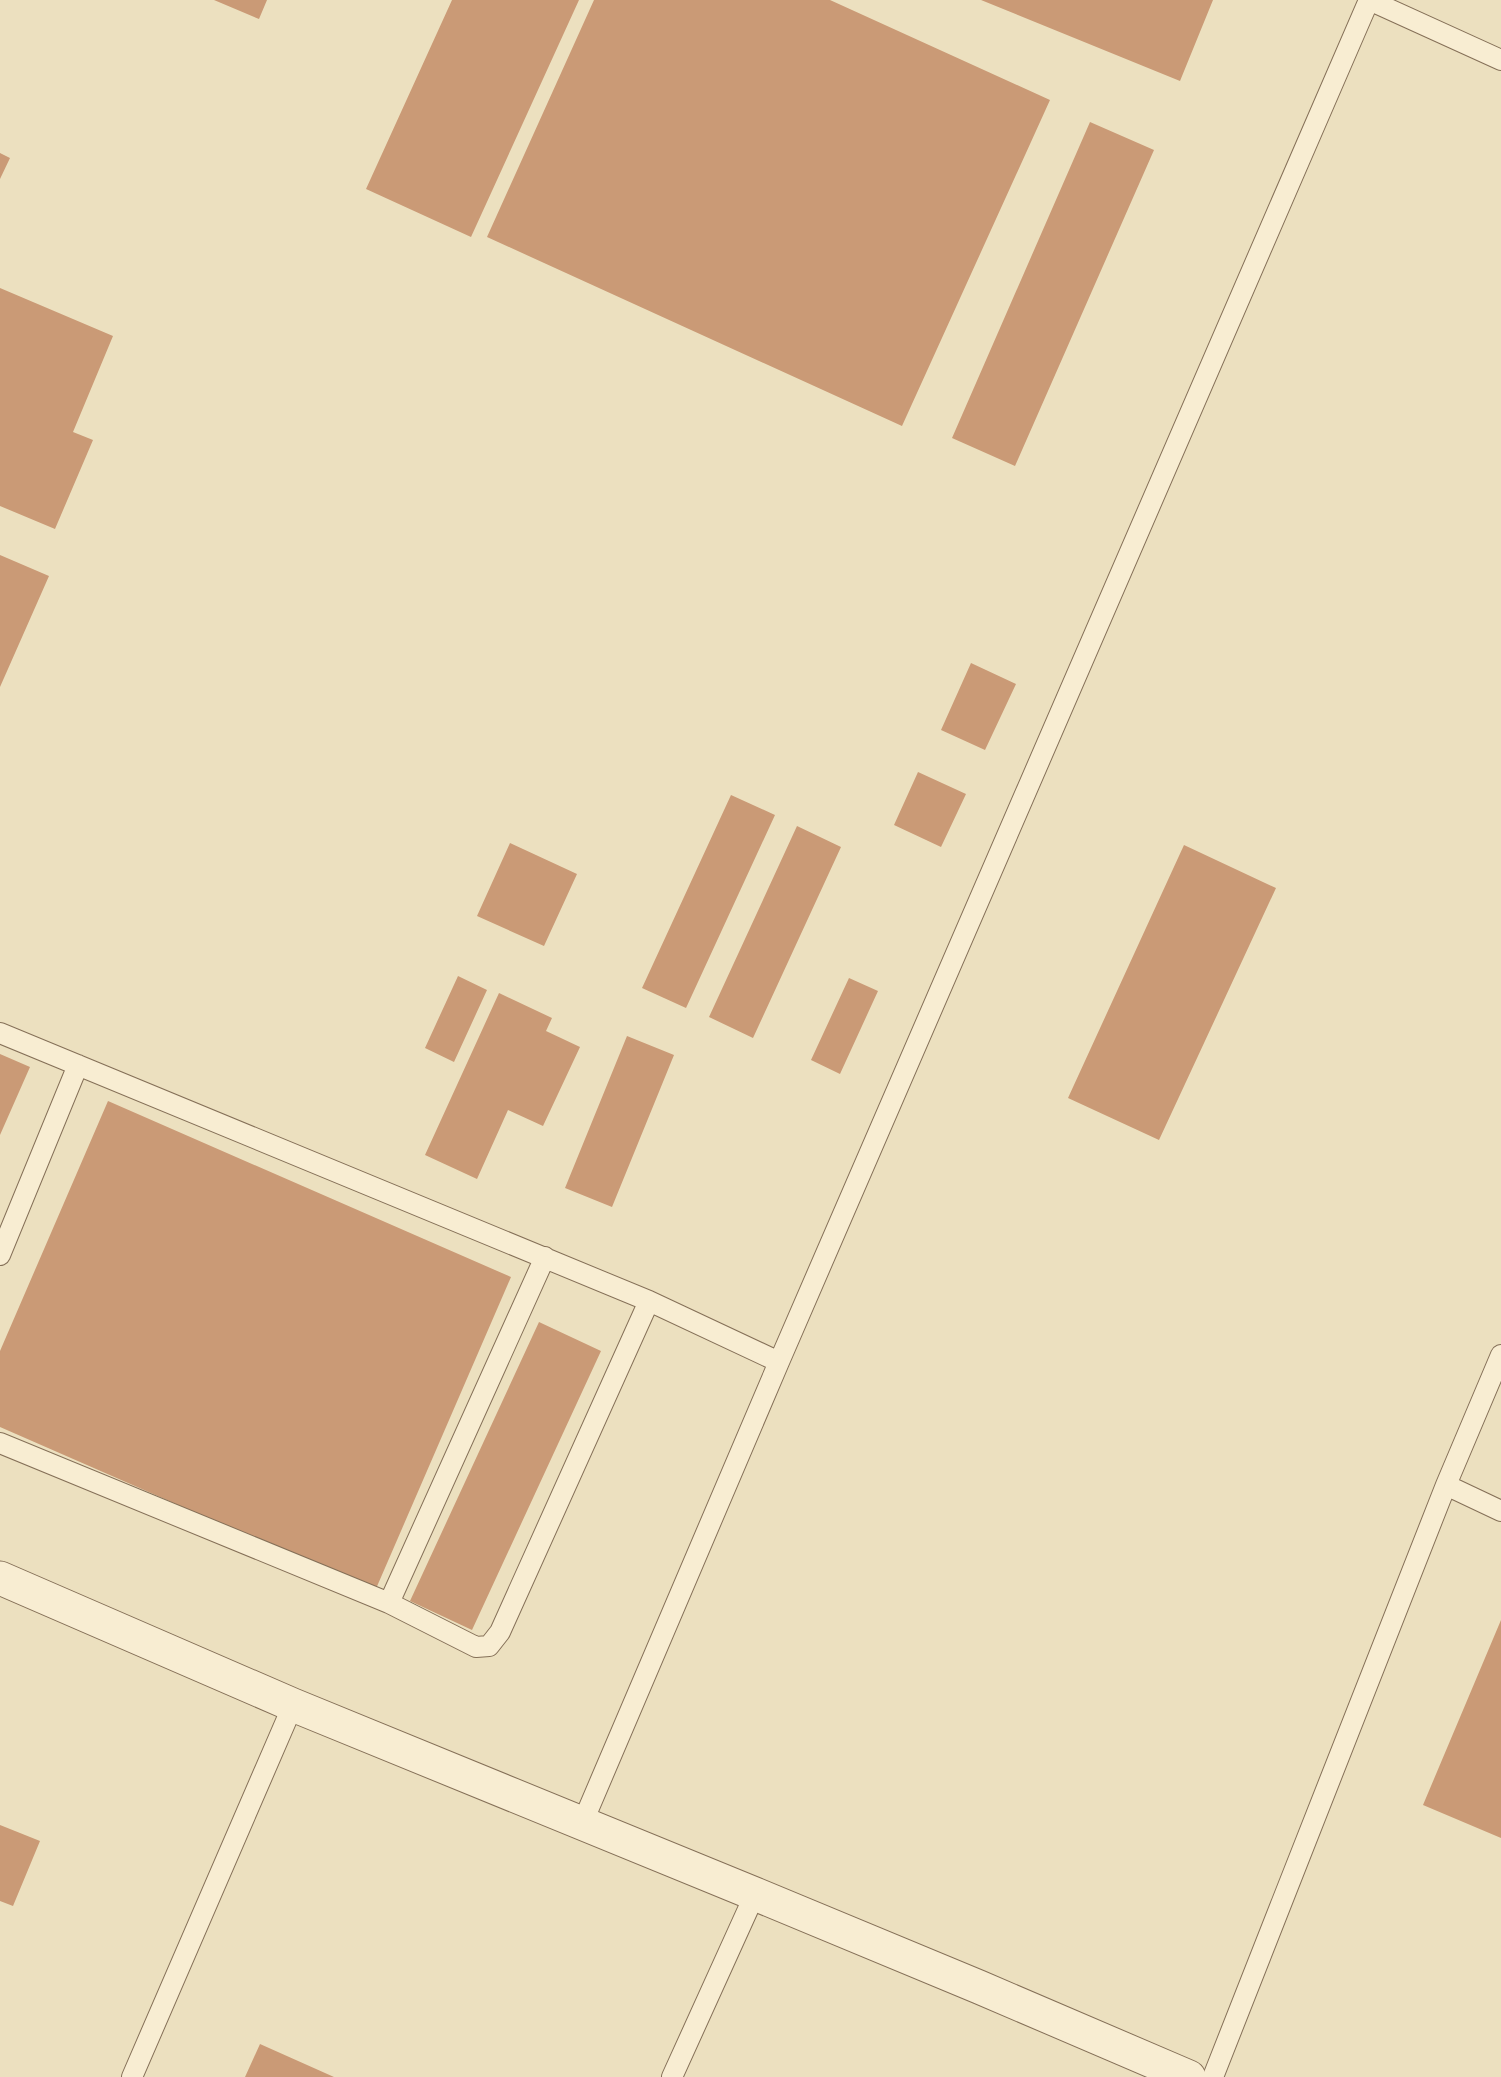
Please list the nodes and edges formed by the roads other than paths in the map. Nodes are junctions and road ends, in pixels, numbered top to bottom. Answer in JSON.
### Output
{"nodes":[{"id":1,"x":1369,"y":0,"type":"edge"},
{"id":2,"x":1501,"y":60,"type":"edge"},
{"id":3,"x":0,"y":1033,"type":"edge"},
{"id":4,"x":78,"y":1065,"type":"junction"},
{"id":5,"x":0,"y":1255,"type":"edge"},
{"id":6,"x":545,"y":1257,"type":"junction"},
{"id":7,"x":649,"y":1301,"type":"junction"},
{"id":8,"x":1501,"y":1355,"type":"edge"},
{"id":9,"x":779,"y":1362,"type":"junction"},
{"id":10,"x":0,"y":1443,"type":"edge"},
{"id":11,"x":1446,"y":1485,"type":"junction"},
{"id":12,"x":1501,"y":1511,"type":"edge"},
{"id":13,"x":0,"y":1578,"type":"edge"},
{"id":14,"x":390,"y":1603,"type":"junction"},
{"id":15,"x":293,"y":1705,"type":"junction"},
{"id":16,"x":582,"y":1824,"type":"junction"},
{"id":17,"x":755,"y":1894,"type":"junction"},
{"id":18,"x":132,"y":2077,"type":"edge"},
{"id":19,"x":672,"y":2077,"type":"edge"},
{"id":20,"x":1189,"y":2077,"type":"edge"},
{"id":21,"x":1214,"y":2077,"type":"edge"}],
"edges":[{"from":1,"to":2,"type":"lane"},
{"from":1,"to":9,"type":"lane"},
{"from":3,"to":4,"type":"lane"},
{"from":4,"to":5,"type":"lane"},
{"from":4,"to":6,"type":"lane"},
{"from":6,"to":7,"type":"lane"},
{"from":6,"to":14,"type":"lane"},
{"from":7,"to":9,"type":"lane"},
{"from":7,"to":14,"type":"lane"},
{"from":8,"to":11,"type":"lane"},
{"from":9,"to":16,"type":"lane"},
{"from":10,"to":14,"type":"lane"},
{"from":11,"to":12,"type":"lane"},
{"from":11,"to":21,"type":"lane"},
{"from":13,"to":15,"type":"street"},
{"from":15,"to":16,"type":"street"},
{"from":15,"to":18,"type":"lane"},
{"from":16,"to":17,"type":"street"},
{"from":17,"to":19,"type":"lane"},
{"from":17,"to":20,"type":"street"}]}
